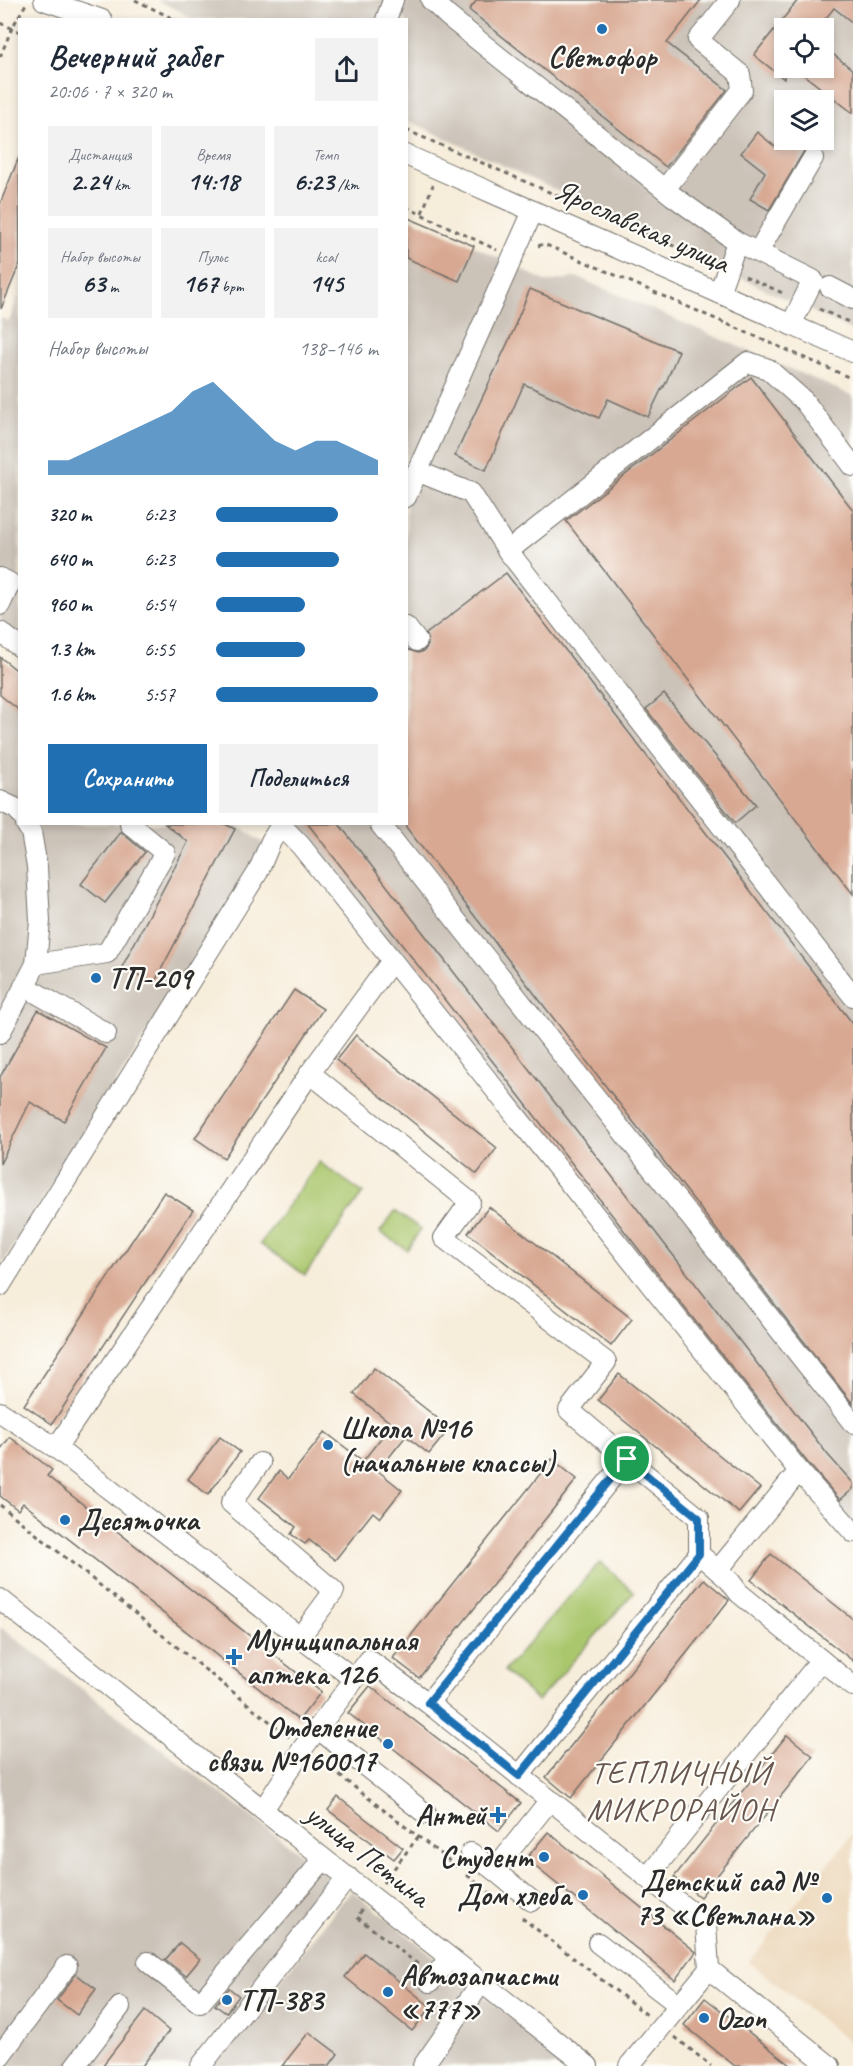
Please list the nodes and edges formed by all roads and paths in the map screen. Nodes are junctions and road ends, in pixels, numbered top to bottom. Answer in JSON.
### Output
{"nodes":[{"id":1,"x":28,"y":0,"type":"edge"},
{"id":2,"x":44,"y":0,"type":"edge"},
{"id":3,"x":88,"y":0,"type":"edge"},
{"id":4,"x":135,"y":0,"type":"edge"},
{"id":5,"x":393,"y":0,"type":"edge"},
{"id":6,"x":431,"y":0,"type":"edge"},
{"id":7,"x":730,"y":0,"type":"edge"},
{"id":8,"x":62,"y":13,"type":"edge"},
{"id":9,"x":91,"y":18,"type":"edge"},
{"id":10,"x":110,"y":18,"type":"edge"},
{"id":11,"x":172,"y":18,"type":"edge"},
{"id":12,"x":387,"y":18,"type":"edge"},
{"id":13,"x":0,"y":23,"type":"edge"},
{"id":14,"x":12,"y":28,"type":"junction"},
{"id":15,"x":18,"y":31,"type":"edge"},
{"id":16,"x":0,"y":57,"type":"edge"},
{"id":17,"x":408,"y":131,"type":"edge"},
{"id":18,"x":408,"y":156,"type":"edge"},
{"id":19,"x":813,"y":158,"type":"dead end"},
{"id":20,"x":665,"y":189,"type":"junction"},
{"id":21,"x":408,"y":208,"type":"edge"},
{"id":22,"x":533,"y":211,"type":"junction"},
{"id":23,"x":738,"y":242,"type":"junction"},
{"id":24,"x":758,"y":252,"type":"junction"},
{"id":25,"x":512,"y":257,"type":"junction"},
{"id":26,"x":728,"y":269,"type":"junction"},
{"id":27,"x":830,"y":287,"type":"dead end"},
{"id":28,"x":719,"y":293,"type":"junction"},
{"id":29,"x":853,"y":298,"type":"edge"},
{"id":30,"x":802,"y":302,"type":"junction"},
{"id":31,"x":853,"y":324,"type":"edge"},
{"id":32,"x":791,"y":325,"type":"junction"},
{"id":33,"x":853,"y":352,"type":"edge"},
{"id":34,"x":853,"y":379,"type":"edge"},
{"id":35,"x":853,"y":466,"type":"edge"},
{"id":36,"x":417,"y":471,"type":"junction"},
{"id":37,"x":408,"y":491,"type":"edge"},
{"id":38,"x":508,"y":551,"type":"junction"},
{"id":39,"x":10,"y":584,"type":"edge"},
{"id":40,"x":0,"y":605,"type":"edge"},
{"id":41,"x":0,"y":632,"type":"edge"},
{"id":42,"x":18,"y":646,"type":"edge"},
{"id":43,"x":26,"y":825,"type":"edge"},
{"id":44,"x":131,"y":825,"type":"edge"},
{"id":45,"x":279,"y":825,"type":"edge"},
{"id":46,"x":281,"y":825,"type":"edge"},
{"id":47,"x":382,"y":825,"type":"edge"},
{"id":48,"x":392,"y":962,"type":"junction"},
{"id":49,"x":36,"y":964,"type":"junction"},
{"id":50,"x":24,"y":986,"type":"junction"},
{"id":51,"x":853,"y":996,"type":"edge"},
{"id":52,"x":0,"y":1031,"type":"edge"},
{"id":53,"x":106,"y":1033,"type":"dead end"},
{"id":54,"x":310,"y":1072,"type":"junction"},
{"id":55,"x":0,"y":1286,"type":"edge"},
{"id":56,"x":3,"y":1419,"type":"edge"},
{"id":57,"x":853,"y":1423,"type":"edge"},
{"id":58,"x":57,"y":1449,"type":"junction"},
{"id":59,"x":627,"y":1459,"type":"junction"},
{"id":60,"x":260,"y":1463,"type":"dead end"},
{"id":61,"x":799,"y":1471,"type":"junction"},
{"id":62,"x":0,"y":1505,"type":"edge"},
{"id":63,"x":853,"y":1532,"type":"edge"},
{"id":64,"x":699,"y":1554,"type":"junction"},
{"id":65,"x":718,"y":1570,"type":"junction"},
{"id":66,"x":0,"y":1599,"type":"edge"},
{"id":67,"x":300,"y":1637,"type":"junction"},
{"id":68,"x":821,"y":1660,"type":"junction"},
{"id":69,"x":354,"y":1679,"type":"junction"},
{"id":70,"x":853,"y":1686,"type":"edge"},
{"id":71,"x":428,"y":1703,"type":"junction"},
{"id":72,"x":317,"y":1728,"type":"junction"},
{"id":73,"x":303,"y":1748,"type":"junction"},
{"id":74,"x":519,"y":1776,"type":"junction"},
{"id":75,"x":550,"y":1800,"type":"junction"},
{"id":76,"x":263,"y":1810,"type":"junction"},
{"id":77,"x":426,"y":1814,"type":"dead end"},
{"id":78,"x":471,"y":1853,"type":"dead end"},
{"id":79,"x":324,"y":1859,"type":"junction"},
{"id":80,"x":494,"y":1870,"type":"junction"},
{"id":81,"x":348,"y":1877,"type":"junction"},
{"id":82,"x":647,"y":1878,"type":"junction"},
{"id":83,"x":502,"y":1903,"type":"dead end"},
{"id":84,"x":526,"y":1909,"type":"joint"},
{"id":85,"x":598,"y":1943,"type":"dead end"},
{"id":86,"x":450,"y":1958,"type":"junction"},
{"id":87,"x":148,"y":1962,"type":"dead end"},
{"id":88,"x":67,"y":1966,"type":"dead end"},
{"id":89,"x":709,"y":1970,"type":"junction"},
{"id":90,"x":430,"y":1982,"type":"dead end"},
{"id":91,"x":482,"y":1983,"type":"junction"},
{"id":92,"x":679,"y":2006,"type":"junction"},
{"id":93,"x":120,"y":2007,"type":"dead end"},
{"id":94,"x":662,"y":2026,"type":"junction"},
{"id":95,"x":0,"y":2056,"type":"edge"},
{"id":96,"x":75,"y":2066,"type":"edge"},
{"id":97,"x":201,"y":2066,"type":"edge"},
{"id":98,"x":423,"y":2066,"type":"edge"},
{"id":99,"x":588,"y":2066,"type":"edge"},
{"id":100,"x":629,"y":2066,"type":"edge"},
{"id":101,"x":711,"y":2066,"type":"edge"},
{"id":102,"x":830,"y":2066,"type":"edge"}],
"edges":[{"from":1,"to":14,"type":"path"},
{"from":2,"to":8,"type":"street"},
{"from":3,"to":10,"type":"street"},
{"from":4,"to":11,"type":"path"},
{"from":5,"to":12,"type":"street"},
{"from":6,"to":20,"type":"street"},
{"from":7,"to":20,"type":"street"},
{"from":8,"to":9,"type":"street"},
{"from":13,"to":14,"type":"path"},
{"from":14,"to":15,"type":"path"},
{"from":14,"to":16,"type":"path"},
{"from":17,"to":26,"type":"path"},
{"from":18,"to":22,"type":"street","name":"Ярославская улица"},
{"from":19,"to":24,"type":"street"},
{"from":20,"to":23,"type":"street"},
{"from":21,"to":25,"type":"path"},
{"from":22,"to":25,"type":"street"},
{"from":22,"to":28,"type":"street","name":"Ярославская улица"},
{"from":23,"to":24,"type":"street"},
{"from":23,"to":26,"type":"street"},
{"from":24,"to":30,"type":"street"},
{"from":25,"to":34,"type":"path"},
{"from":25,"to":36,"type":"street"},
{"from":26,"to":28,"type":"street"},
{"from":26,"to":30,"type":"path"},
{"from":27,"to":29,"type":"street"},
{"from":28,"to":32,"type":"street","name":"Ярославская улица"},
{"from":30,"to":31,"type":"path"},
{"from":30,"to":32,"type":"street"},
{"from":32,"to":33,"type":"street","name":"Ярославская улица"},
{"from":35,"to":38,"type":"street"},
{"from":36,"to":37,"type":"street"},
{"from":36,"to":38,"type":"street"},
{"from":38,"to":51,"type":"street"},
{"from":39,"to":40,"type":"street"},
{"from":41,"to":42,"type":"street"},
{"from":43,"to":49,"type":"street"},
{"from":44,"to":49,"type":"street"},
{"from":45,"to":55,"type":"street"},
{"from":46,"to":48,"type":"street"},
{"from":47,"to":57,"type":"street"},
{"from":48,"to":54,"type":"street"},
{"from":48,"to":61,"type":"street"},
{"from":49,"to":50,"type":"street"},
{"from":50,"to":52,"type":"street"},
{"from":50,"to":53,"type":"street"},
{"from":54,"to":58,"type":"street"},
{"from":54,"to":59,"type":"street"},
{"from":56,"to":58,"type":"street"},
{"from":58,"to":67,"type":"street"},
{"from":59,"to":64,"type":"street"},
{"from":59,"to":71,"type":"street"},
{"from":60,"to":67,"type":"street"},
{"from":61,"to":63,"type":"street"},
{"from":61,"to":65,"type":"street"},
{"from":62,"to":73,"type":"path"},
{"from":64,"to":65,"type":"street"},
{"from":64,"to":74,"type":"street"},
{"from":65,"to":68,"type":"street"},
{"from":66,"to":76,"type":"street","name":"улица Петина"},
{"from":67,"to":69,"type":"street"},
{"from":68,"to":70,"type":"street"},
{"from":68,"to":82,"type":"street"},
{"from":69,"to":71,"type":"street"},
{"from":69,"to":72,"type":"street"},
{"from":71,"to":74,"type":"street"},
{"from":72,"to":73,"type":"street"},
{"from":72,"to":77,"type":"street"},
{"from":73,"to":76,"type":"street"},
{"from":73,"to":83,"type":"path"},
{"from":74,"to":75,"type":"street"},
{"from":75,"to":80,"type":"street"},
{"from":75,"to":82,"type":"street"},
{"from":76,"to":79,"type":"street","name":"улица Петина"},
{"from":78,"to":80,"type":"street"},
{"from":79,"to":81,"type":"street","name":"улица Петина"},
{"from":79,"to":87,"type":"street"},
{"from":80,"to":84,"type":"street"},
{"from":81,"to":86,"type":"street","name":"улица Петина"},
{"from":81,"to":97,"type":"street"},
{"from":82,"to":89,"type":"street"},
{"from":84,"to":94,"type":"path"},
{"from":85,"to":92,"type":"street"},
{"from":86,"to":90,"type":"street"},
{"from":86,"to":91,"type":"street","name":"улица Петина"},
{"from":88,"to":95,"type":"street"},
{"from":89,"to":92,"type":"street"},
{"from":89,"to":102,"type":"street"},
{"from":91,"to":98,"type":"street"},
{"from":91,"to":99,"type":"street","name":"улица Петина"},
{"from":92,"to":94,"type":"street"},
{"from":93,"to":96,"type":"street"},
{"from":94,"to":100,"type":"street"},
{"from":94,"to":101,"type":"path"}]}
